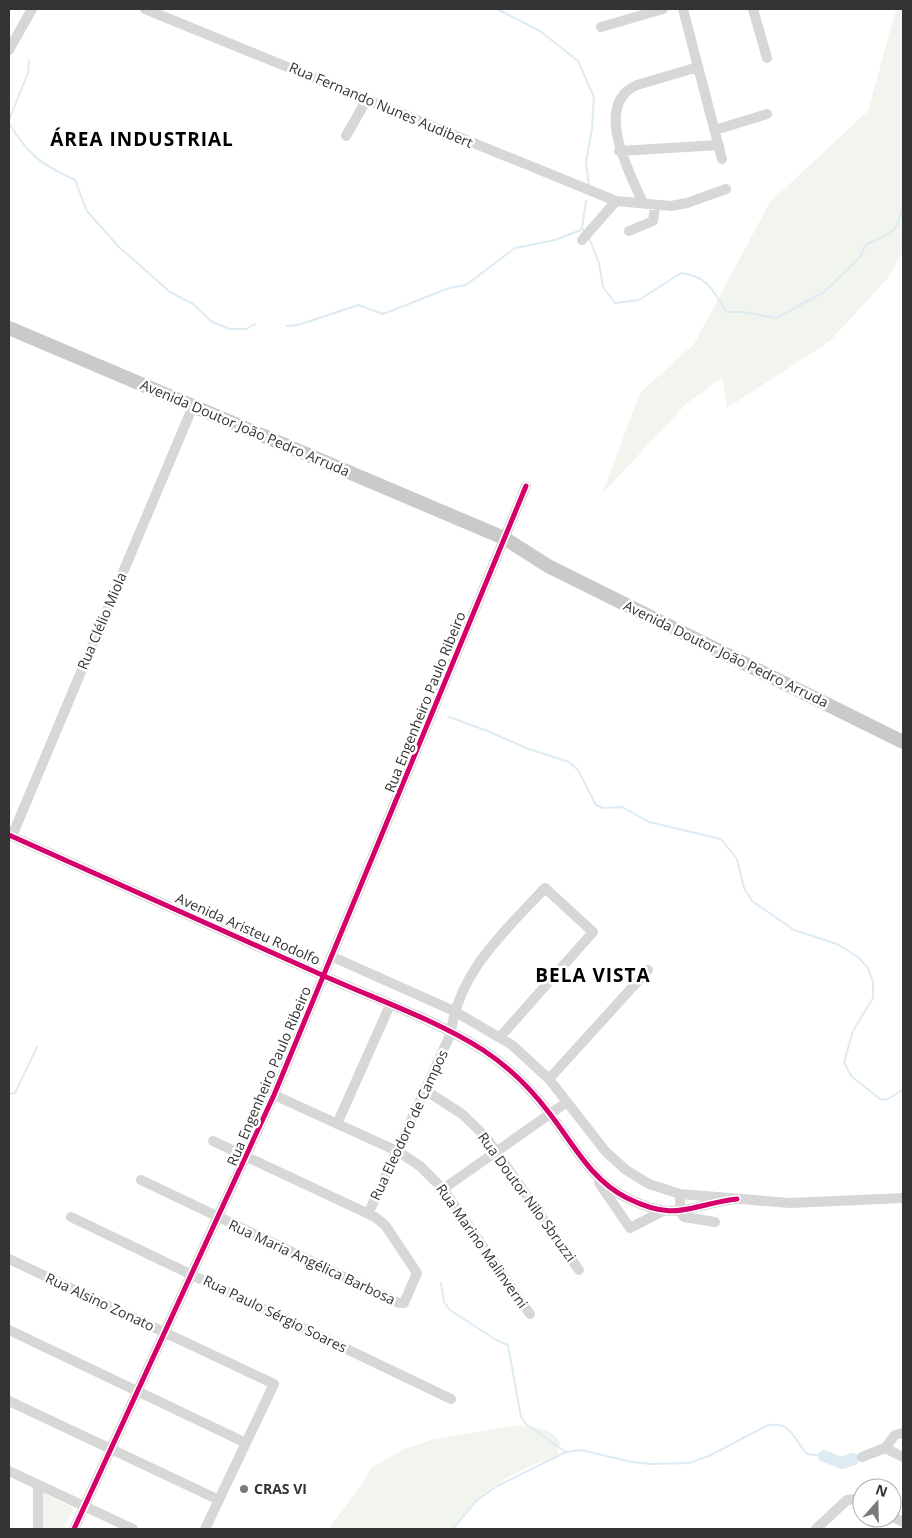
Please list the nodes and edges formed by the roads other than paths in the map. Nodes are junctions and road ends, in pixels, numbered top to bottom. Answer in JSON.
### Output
{"nodes":[{"id":1,"x":32,"y":9,"type":"edge"},
{"id":2,"x":145,"y":9,"type":"edge"},
{"id":3,"x":663,"y":9,"type":"edge"},
{"id":4,"x":683,"y":9,"type":"edge"},
{"id":5,"x":753,"y":9,"type":"edge"},
{"id":6,"x":601,"y":27,"type":"dead end"},
{"id":7,"x":9,"y":50,"type":"edge"},
{"id":8,"x":767,"y":58,"type":"dead end"},
{"id":9,"x":698,"y":67,"type":"junction"},
{"id":10,"x":367,"y":99,"type":"junction"},
{"id":11,"x":767,"y":114,"type":"dead end"},
{"id":12,"x":715,"y":130,"type":"junction"},
{"id":13,"x":346,"y":136,"type":"dead end"},
{"id":14,"x":719,"y":145,"type":"junction"},
{"id":15,"x":619,"y":151,"type":"junction"},
{"id":16,"x":722,"y":160,"type":"dead end"},
{"id":17,"x":726,"y":189,"type":"dead end"},
{"id":18,"x":616,"y":202,"type":"junction"},
{"id":19,"x":643,"y":203,"type":"junction"},
{"id":20,"x":656,"y":206,"type":"junction"},
{"id":21,"x":629,"y":231,"type":"dead end"},
{"id":22,"x":582,"y":240,"type":"dead end"},
{"id":23,"x":9,"y":328,"type":"edge"},
{"id":24,"x":193,"y":406,"type":"junction"},
{"id":25,"x":526,"y":486,"type":"dead end"},
{"id":26,"x":504,"y":538,"type":"junction"},
{"id":27,"x":903,"y":742,"type":"edge"},
{"id":28,"x":10,"y":836,"type":"edge"},
{"id":29,"x":333,"y":957,"type":"junction"},
{"id":30,"x":648,"y":970,"type":"dead end"},
{"id":31,"x":325,"y":976,"type":"junction"},
{"id":32,"x":390,"y":1005,"type":"junction"},
{"id":33,"x":454,"y":1011,"type":"junction"},
{"id":34,"x":451,"y":1033,"type":"junction"},
{"id":35,"x":500,"y":1037,"type":"junction"},
{"id":36,"x":549,"y":1079,"type":"junction"},
{"id":37,"x":425,"y":1090,"type":"junction"},
{"id":38,"x":274,"y":1095,"type":"junction"},
{"id":39,"x":567,"y":1102,"type":"junction"},
{"id":40,"x":550,"y":1114,"type":"junction"},
{"id":41,"x":337,"y":1124,"type":"junction"},
{"id":42,"x":213,"y":1141,"type":"dead end"},
{"id":43,"x":397,"y":1151,"type":"junction"},
{"id":44,"x":498,"y":1151,"type":"junction"},
{"id":45,"x":247,"y":1156,"type":"junction"},
{"id":46,"x":586,"y":1164,"type":"junction"},
{"id":47,"x":141,"y":1180,"type":"dead end"},
{"id":48,"x":443,"y":1189,"type":"junction"},
{"id":49,"x":680,"y":1194,"type":"junction"},
{"id":50,"x":903,"y":1198,"type":"edge"},
{"id":51,"x":737,"y":1199,"type":"junction"},
{"id":52,"x":663,"y":1211,"type":"junction"},
{"id":53,"x":680,"y":1212,"type":"junction"},
{"id":54,"x":368,"y":1214,"type":"junction"},
{"id":55,"x":71,"y":1217,"type":"dead end"},
{"id":56,"x":219,"y":1217,"type":"junction"},
{"id":57,"x":715,"y":1222,"type":"dead end"},
{"id":58,"x":9,"y":1259,"type":"edge"},
{"id":59,"x":579,"y":1270,"type":"dead end"},
{"id":60,"x":192,"y":1275,"type":"junction"},
{"id":61,"x":530,"y":1314,"type":"dead end"},
{"id":62,"x":9,"y":1330,"type":"edge"},
{"id":63,"x":165,"y":1333,"type":"junction"},
{"id":64,"x":138,"y":1392,"type":"junction"},
{"id":65,"x":451,"y":1399,"type":"dead end"},
{"id":66,"x":9,"y":1401,"type":"edge"},
{"id":67,"x":903,"y":1433,"type":"edge"},
{"id":68,"x":246,"y":1443,"type":"junction"},
{"id":69,"x":885,"y":1448,"type":"junction"},
{"id":70,"x":111,"y":1449,"type":"junction"},
{"id":71,"x":862,"y":1457,"type":"dead end"},
{"id":72,"x":903,"y":1457,"type":"edge"},
{"id":73,"x":9,"y":1471,"type":"edge"},
{"id":74,"x":38,"y":1485,"type":"junction"},
{"id":75,"x":852,"y":1499,"type":"edge"},
{"id":76,"x":219,"y":1500,"type":"junction"},
{"id":77,"x":84,"y":1506,"type":"junction"},
{"id":78,"x":38,"y":1529,"type":"edge"},
{"id":79,"x":74,"y":1529,"type":"edge"},
{"id":80,"x":133,"y":1529,"type":"edge"},
{"id":81,"x":205,"y":1529,"type":"edge"},
{"id":82,"x":816,"y":1529,"type":"edge"}],
"edges":[{"from":1,"to":7,"type":"street"},
{"from":2,"to":10,"type":"street","name":"Rua Fernando Nunes Audibert"},
{"from":3,"to":6,"type":"street"},
{"from":4,"to":9,"type":"street"},
{"from":5,"to":8,"type":"street"},
{"from":9,"to":12,"type":"street"},
{"from":9,"to":15,"type":"street"},
{"from":10,"to":13,"type":"street"},
{"from":10,"to":18,"type":"street","name":"Rua Fernando Nunes Audibert"},
{"from":11,"to":12,"type":"street"},
{"from":12,"to":14,"type":"street"},
{"from":14,"to":15,"type":"street"},
{"from":14,"to":16,"type":"street"},
{"from":15,"to":19,"type":"street"},
{"from":17,"to":20,"type":"street"},
{"from":18,"to":19,"type":"street"},
{"from":18,"to":22,"type":"street"},
{"from":19,"to":20,"type":"street"},
{"from":20,"to":21,"type":"street"},
{"from":23,"to":24,"type":"main road","name":"Avenida Doutor João Pedro Arruda"},
{"from":24,"to":26,"type":"main road","name":"Avenida Doutor João Pedro Arruda"},
{"from":24,"to":28,"type":"street","name":"Rua Clélio Miola"},
{"from":25,"to":26,"type":"street","name":"Rua Engenheiro Paulo Ribeiro"},
{"from":26,"to":27,"type":"main road","name":"Avenida Doutor João Pedro Arruda"},
{"from":26,"to":29,"type":"street","name":"Rua Engenheiro Paulo Ribeiro"},
{"from":28,"to":31,"type":"street","name":"Avenida Aristeu Rodolfo"},
{"from":29,"to":31,"type":"street","name":"Rua Engenheiro Paulo Ribeiro"},
{"from":29,"to":33,"type":"street","name":"Avenida Aristeu Rodolfo"},
{"from":30,"to":36,"type":"street"},
{"from":31,"to":32,"type":"street","name":"Avenida Aristeu Rodolfo"},
{"from":31,"to":38,"type":"street","name":"Rua Engenheiro Paulo Ribeiro"},
{"from":32,"to":34,"type":"street","name":"Avenida Aristeu Rodolfo"},
{"from":32,"to":41,"type":"street"},
{"from":33,"to":34,"type":"street","name":"Rua Eleodoro de Campos"},
{"from":33,"to":35,"type":"street","name":"Avenida Aristeu Rodolfo"},
{"from":33,"to":35,"type":"street","name":"Rua Eleodoro de Campos"},
{"from":34,"to":37,"type":"street","name":"Rua Eleodoro de Campos"},
{"from":34,"to":40,"type":"street","name":"Avenida Aristeu Rodolfo"},
{"from":35,"to":36,"type":"street","name":"Avenida Aristeu Rodolfo"},
{"from":36,"to":39,"type":"street","name":"Avenida Aristeu Rodolfo"},
{"from":37,"to":43,"type":"street","name":"Rua Eleodoro de Campos"},
{"from":37,"to":44,"type":"street","name":"Rua Doutor Nilo Sbruzzi"},
{"from":38,"to":41,"type":"street","name":"Rua Marino Malinverni"},
{"from":38,"to":45,"type":"street","name":"Rua Engenheiro Paulo Ribeiro"},
{"from":39,"to":40,"type":"street"},
{"from":39,"to":49,"type":"street","name":"Avenida Aristeu Rodolfo"},
{"from":40,"to":44,"type":"street"},
{"from":40,"to":46,"type":"street","name":"Avenida Aristeu Rodolfo"},
{"from":41,"to":43,"type":"street","name":"Rua Marino Malinverni"},
{"from":42,"to":45,"type":"street"},
{"from":43,"to":48,"type":"street","name":"Rua Marino Malinverni"},
{"from":43,"to":54,"type":"street","name":"Rua Eleodoro de Campos"},
{"from":44,"to":48,"type":"street"},
{"from":44,"to":59,"type":"street","name":"Rua Doutor Nilo Sbruzzi"},
{"from":45,"to":54,"type":"street"},
{"from":45,"to":56,"type":"street","name":"Rua Engenheiro Paulo Ribeiro"},
{"from":46,"to":52,"type":"street","name":"Avenida Aristeu Rodolfo"},
{"from":46,"to":52,"type":"street"},
{"from":47,"to":56,"type":"street","name":"Rua Maria Angélica Barbosa"},
{"from":48,"to":61,"type":"street","name":"Rua Marino Malinverni"},
{"from":49,"to":51,"type":"street","name":"Avenida Aristeu Rodolfo"},
{"from":49,"to":53,"type":"street"},
{"from":50,"to":51,"type":"street"},
{"from":51,"to":53,"type":"street","name":"Avenida Aristeu Rodolfo"},
{"from":52,"to":53,"type":"street","name":"Avenida Aristeu Rodolfo"},
{"from":53,"to":57,"type":"street"},
{"from":54,"to":56,"type":"street","name":"Rua Maria Angélica Barbosa"},
{"from":55,"to":60,"type":"street","name":"Rua Paulo Sérgio Soares"},
{"from":56,"to":60,"type":"street","name":"Rua Engenheiro Paulo Ribeiro"},
{"from":58,"to":63,"type":"street","name":"Rua Alsino Zonato"},
{"from":60,"to":63,"type":"street","name":"Rua Engenheiro Paulo Ribeiro"},
{"from":60,"to":65,"type":"street","name":"Rua Paulo Sérgio Soares"},
{"from":62,"to":64,"type":"street"},
{"from":63,"to":64,"type":"street","name":"Rua Engenheiro Paulo Ribeiro"},
{"from":63,"to":68,"type":"street","name":"Rua Alsino Zonato"},
{"from":64,"to":68,"type":"street"},
{"from":64,"to":70,"type":"street","name":"Rua Engenheiro Paulo Ribeiro"},
{"from":66,"to":70,"type":"street"},
{"from":67,"to":69,"type":"street"},
{"from":68,"to":76,"type":"street"},
{"from":69,"to":71,"type":"street"},
{"from":69,"to":72,"type":"street"},
{"from":70,"to":76,"type":"street"},
{"from":70,"to":77,"type":"street","name":"Rua Engenheiro Paulo Ribeiro"},
{"from":73,"to":74,"type":"street"},
{"from":74,"to":77,"type":"street"},
{"from":74,"to":78,"type":"street"},
{"from":75,"to":82,"type":"street"},
{"from":76,"to":81,"type":"street"},
{"from":77,"to":79,"type":"street","name":"Rua Engenheiro Paulo Ribeiro"},
{"from":77,"to":80,"type":"street"}]}
